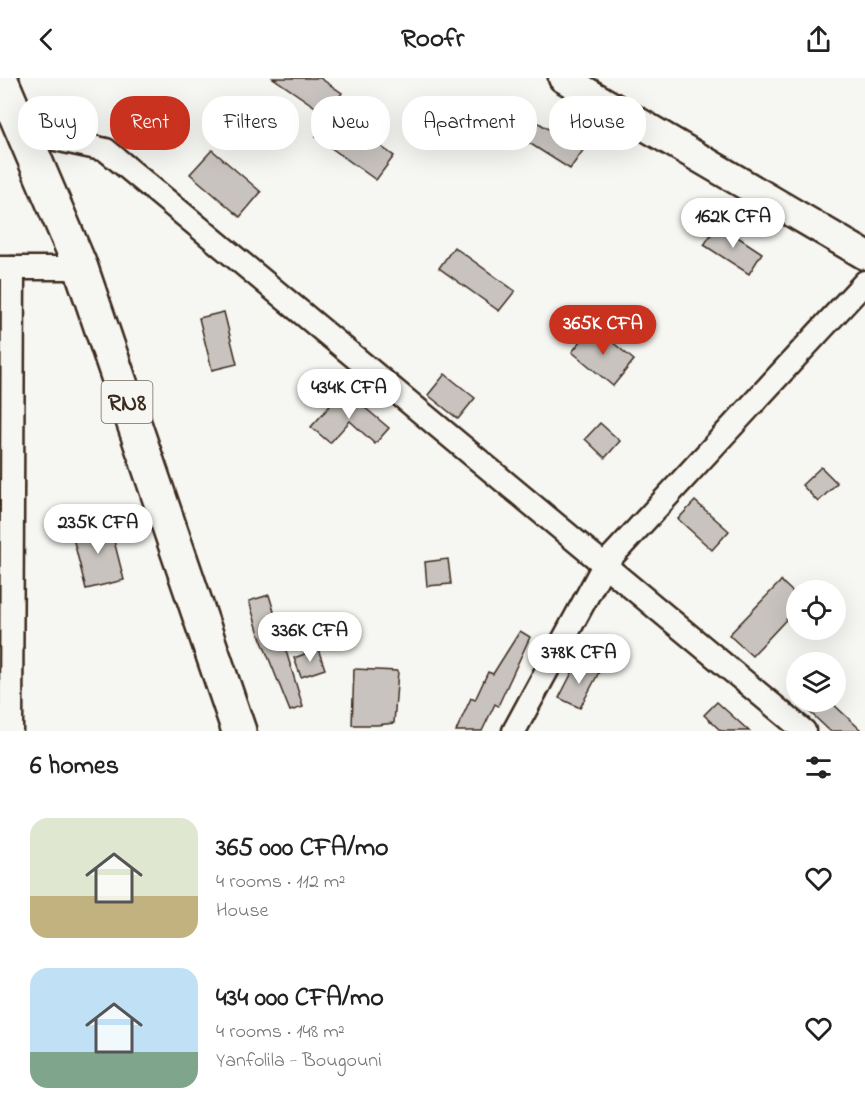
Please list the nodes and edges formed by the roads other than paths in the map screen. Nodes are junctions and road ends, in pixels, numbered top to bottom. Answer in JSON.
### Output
{"nodes":[{"id":1,"x":0,"y":78,"type":"edge"},
{"id":2,"x":565,"y":78,"type":"edge"},
{"id":3,"x":18,"y":120,"type":"edge"},
{"id":4,"x":98,"y":148,"type":"edge"},
{"id":5,"x":31,"y":150,"type":"edge"},
{"id":6,"x":865,"y":255,"type":"edge"},
{"id":7,"x":7,"y":268,"type":"edge"},
{"id":8,"x":81,"y":268,"type":"junction"},
{"id":9,"x":865,"y":282,"type":"edge"},
{"id":10,"x":604,"y":565,"type":"junction"},
{"id":11,"x":11,"y":731,"type":"edge"},
{"id":12,"x":239,"y":731,"type":"edge"},
{"id":13,"x":514,"y":731,"type":"edge"},
{"id":14,"x":804,"y":731,"type":"edge"}],
"edges":[{"from":1,"to":3,"type":"main road","number":"RN8"},
{"from":2,"to":6,"type":"street"},
{"from":4,"to":10,"type":"street"},
{"from":5,"to":8,"type":"main road","number":"RN8"},
{"from":7,"to":8,"type":"street"},
{"from":7,"to":11,"type":"street"},
{"from":8,"to":12,"type":"main road","number":"RN8"},
{"from":9,"to":10,"type":"street"},
{"from":10,"to":13,"type":"street"},
{"from":10,"to":14,"type":"street"}]}
